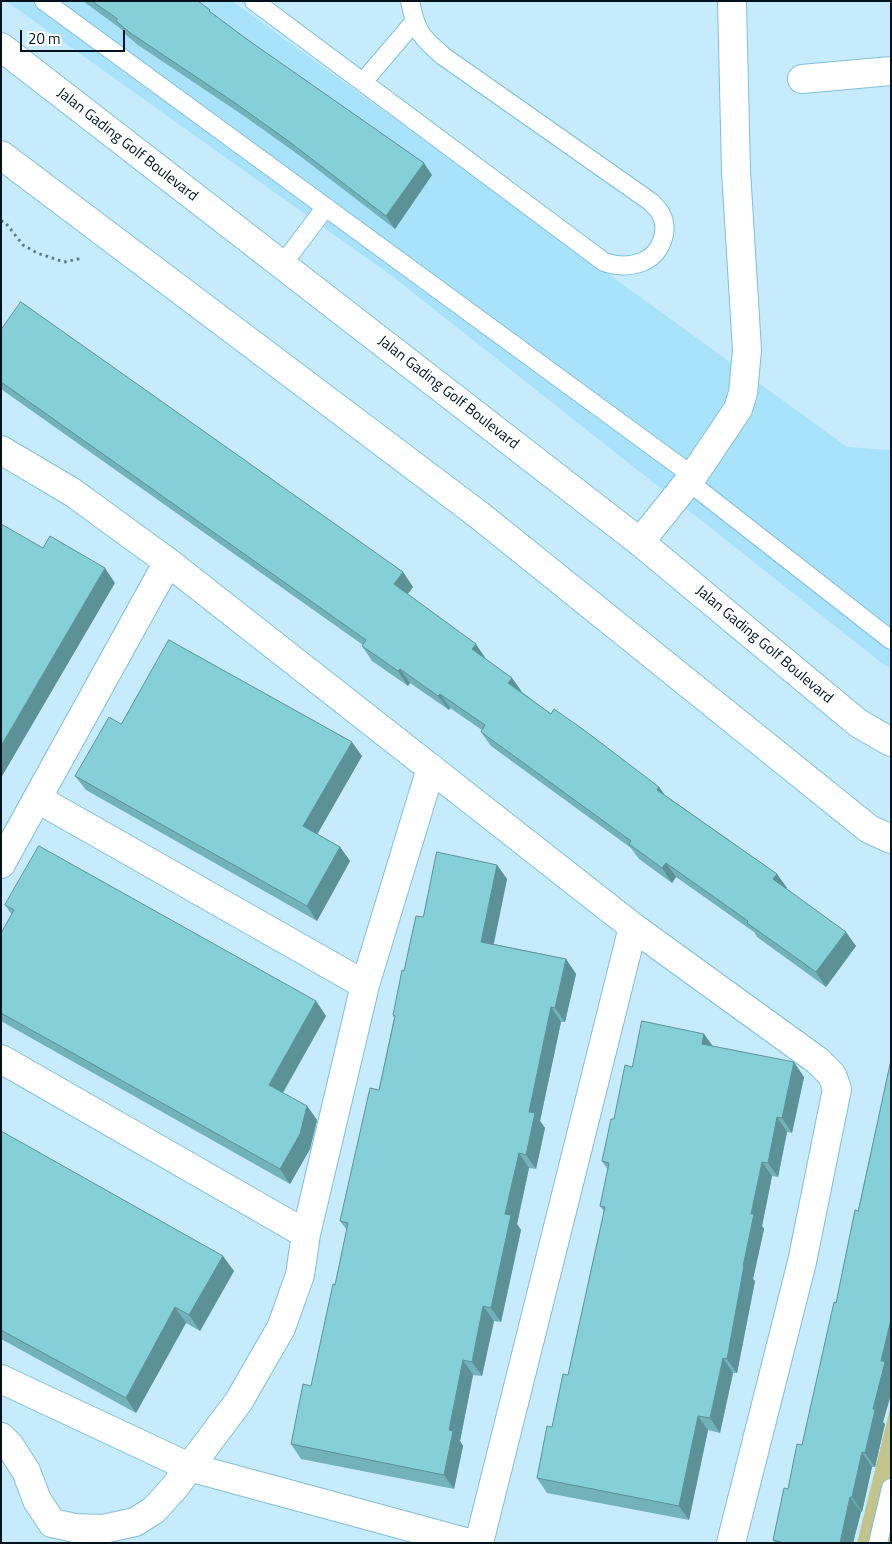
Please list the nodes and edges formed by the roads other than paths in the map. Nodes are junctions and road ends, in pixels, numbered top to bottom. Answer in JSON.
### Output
{"nodes":[{"id":1,"x":44,"y":1,"type":"edge"},
{"id":2,"x":254,"y":1,"type":"edge"},
{"id":3,"x":410,"y":1,"type":"edge"},
{"id":4,"x":732,"y":1,"type":"edge"},
{"id":5,"x":414,"y":22,"type":"junction"},
{"id":6,"x":1,"y":47,"type":"edge"},
{"id":7,"x":891,"y":71,"type":"edge"},
{"id":8,"x":802,"y":79,"type":"dead end"},
{"id":9,"x":363,"y":82,"type":"junction"},
{"id":10,"x":1,"y":156,"type":"edge"},
{"id":11,"x":325,"y":208,"type":"junction"},
{"id":12,"x":282,"y":265,"type":"junction"},
{"id":13,"x":1,"y":450,"type":"edge"},
{"id":14,"x":691,"y":479,"type":"junction"},
{"id":15,"x":640,"y":542,"type":"junction"},
{"id":16,"x":168,"y":562,"type":"junction"},
{"id":17,"x":891,"y":640,"type":"edge"},
{"id":18,"x":891,"y":742,"type":"edge"},
{"id":19,"x":431,"y":768,"type":"junction"},
{"id":20,"x":38,"y":799,"type":"junction"},
{"id":21,"x":891,"y":839,"type":"edge"},
{"id":22,"x":1,"y":864,"type":"edge"},
{"id":23,"x":634,"y":926,"type":"junction"},
{"id":24,"x":365,"y":985,"type":"junction"},
{"id":25,"x":1,"y":1059,"type":"edge"},
{"id":26,"x":306,"y":1234,"type":"junction"},
{"id":27,"x":1,"y":1379,"type":"edge"},
{"id":28,"x":1,"y":1437,"type":"edge"},
{"id":29,"x":189,"y":1468,"type":"junction"},
{"id":30,"x":891,"y":1488,"type":"edge"},
{"id":31,"x":53,"y":1533,"type":"edge"},
{"id":32,"x":469,"y":1543,"type":"edge"},
{"id":33,"x":479,"y":1543,"type":"edge"},
{"id":34,"x":731,"y":1543,"type":"edge"},
{"id":35,"x":878,"y":1543,"type":"edge"}],
"edges":[{"from":1,"to":11,"type":"lane"},
{"from":2,"to":9,"type":"lane"},
{"from":3,"to":5,"type":"lane"},
{"from":4,"to":14,"type":"street"},
{"from":5,"to":9,"type":"lane"},
{"from":5,"to":9,"type":"lane"},
{"from":6,"to":12,"type":"street","name":"Jalan Gading Golf Boulevard"},
{"from":7,"to":8,"type":"street"},
{"from":10,"to":21,"type":"street"},
{"from":11,"to":12,"type":"lane"},
{"from":11,"to":14,"type":"lane"},
{"from":12,"to":15,"type":"street","name":"Jalan Gading Golf Boulevard"},
{"from":13,"to":16,"type":"street"},
{"from":14,"to":15,"type":"street"},
{"from":14,"to":17,"type":"lane"},
{"from":15,"to":18,"type":"street","name":"Jalan Gading Golf Boulevard"},
{"from":16,"to":19,"type":"street"},
{"from":16,"to":20,"type":"street"},
{"from":19,"to":23,"type":"street"},
{"from":19,"to":24,"type":"street"},
{"from":20,"to":22,"type":"street"},
{"from":20,"to":24,"type":"street"},
{"from":23,"to":33,"type":"street"},
{"from":23,"to":34,"type":"street"},
{"from":24,"to":26,"type":"street"},
{"from":25,"to":26,"type":"street"},
{"from":26,"to":29,"type":"street"},
{"from":27,"to":29,"type":"street"},
{"from":28,"to":31,"type":"street"},
{"from":29,"to":31,"type":"street"},
{"from":29,"to":32,"type":"street"},
{"from":30,"to":35,"type":"lane"}]}
